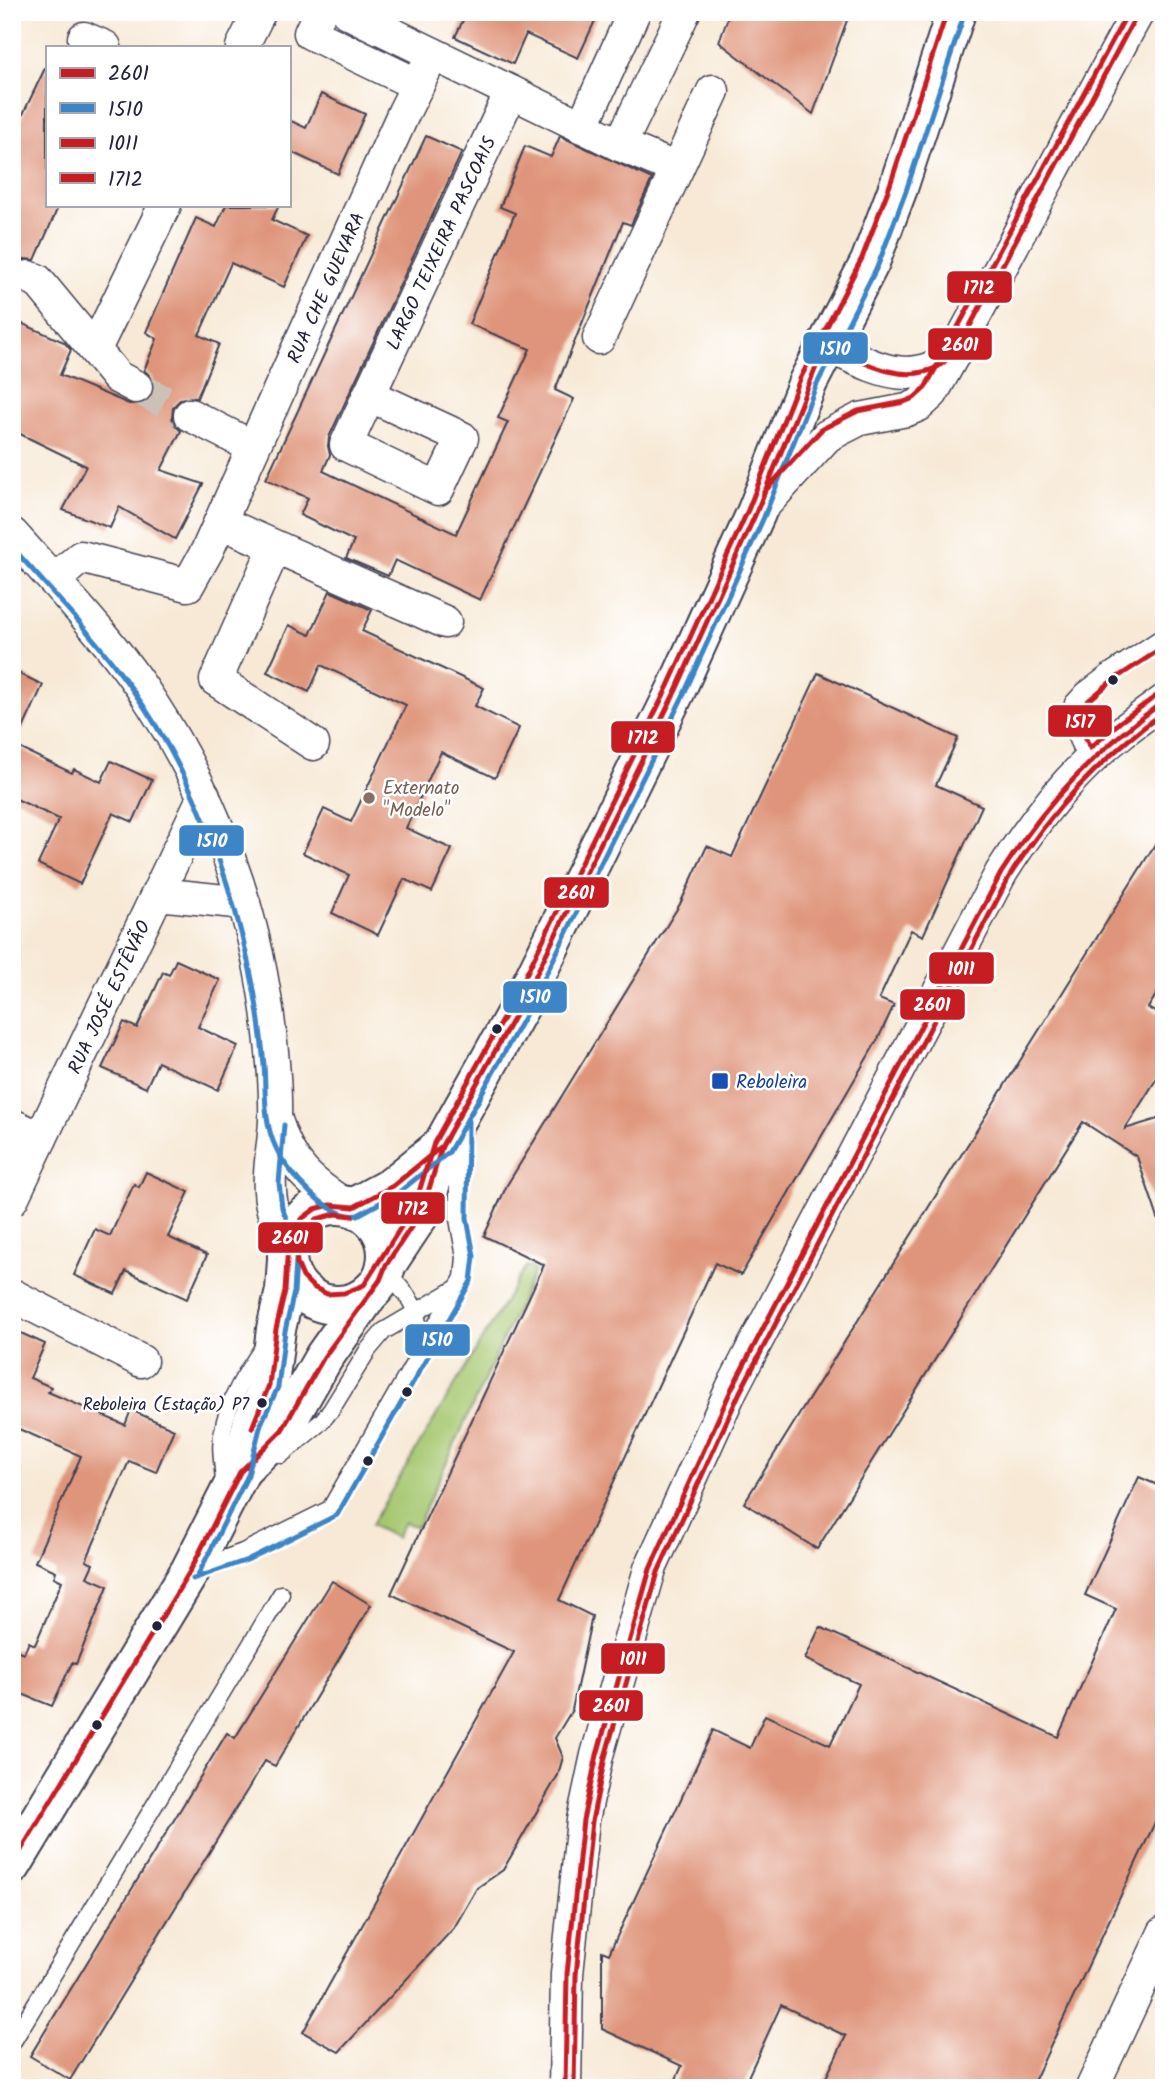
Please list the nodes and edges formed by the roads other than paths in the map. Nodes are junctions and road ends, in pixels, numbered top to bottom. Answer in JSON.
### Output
{"nodes":[{"id":1,"x":320,"y":12,"type":"edge"},
{"id":2,"x":347,"y":12,"type":"edge"},
{"id":3,"x":634,"y":12,"type":"edge"},
{"id":4,"x":684,"y":12,"type":"edge"},
{"id":5,"x":956,"y":12,"type":"edge"},
{"id":6,"x":1138,"y":12,"type":"edge"},
{"id":7,"x":259,"y":13,"type":"edge"},
{"id":8,"x":242,"y":46,"type":"edge"},
{"id":9,"x":433,"y":54,"type":"junction"},
{"id":10,"x":418,"y":85,"type":"junction"},
{"id":11,"x":713,"y":91,"type":"dead end"},
{"id":12,"x":511,"y":92,"type":"junction"},
{"id":13,"x":582,"y":127,"type":"junction"},
{"id":14,"x":620,"y":145,"type":"junction"},
{"id":15,"x":677,"y":169,"type":"junction"},
{"id":16,"x":165,"y":206,"type":"edge"},
{"id":17,"x":28,"y":277,"type":"dead end"},
{"id":18,"x":599,"y":338,"type":"dead end"},
{"id":19,"x":825,"y":345,"type":"junction"},
{"id":20,"x":95,"y":349,"type":"junction"},
{"id":21,"x":956,"y":352,"type":"junction"},
{"id":22,"x":136,"y":387,"type":"tunnel mouth"},
{"id":23,"x":369,"y":395,"type":"dead end"},
{"id":24,"x":190,"y":415,"type":"tunnel mouth"},
{"id":25,"x":253,"y":447,"type":"junction"},
{"id":26,"x":756,"y":513,"type":"junction"},
{"id":27,"x":220,"y":522,"type":"junction"},
{"id":28,"x":12,"y":534,"type":"edge"},
{"id":29,"x":275,"y":547,"type":"junction"},
{"id":30,"x":54,"y":580,"type":"junction"},
{"id":31,"x":445,"y":622,"type":"dead end"},
{"id":32,"x":1164,"y":636,"type":"edge"},
{"id":33,"x":1163,"y":704,"type":"edge"},
{"id":34,"x":313,"y":744,"type":"dead end"},
{"id":35,"x":1087,"y":762,"type":"junction"},
{"id":36,"x":204,"y":796,"type":"junction"},
{"id":37,"x":158,"y":894,"type":"junction"},
{"id":38,"x":244,"y":903,"type":"junction"},
{"id":39,"x":275,"y":1118,"type":"junction"},
{"id":40,"x":12,"y":1125,"type":"edge"},
{"id":41,"x":450,"y":1131,"type":"junction"},
{"id":42,"x":41,"y":1138,"type":"junction"},
{"id":43,"x":12,"y":1199,"type":"edge"},
{"id":44,"x":350,"y":1206,"type":"junction"},
{"id":45,"x":287,"y":1252,"type":"junction"},
{"id":46,"x":380,"y":1276,"type":"junction"},
{"id":47,"x":458,"y":1287,"type":"junction"},
{"id":48,"x":12,"y":1295,"type":"edge"},
{"id":49,"x":416,"y":1310,"type":"junction"},
{"id":50,"x":422,"y":1351,"type":"junction"},
{"id":51,"x":141,"y":1361,"type":"dead end"},
{"id":52,"x":232,"y":1486,"type":"junction"},
{"id":53,"x":190,"y":1572,"type":"junction"},
{"id":54,"x":281,"y":1594,"type":"dead end"},
{"id":55,"x":12,"y":1865,"type":"edge"},
{"id":56,"x":1164,"y":1933,"type":"edge"},
{"id":57,"x":12,"y":2043,"type":"edge"},
{"id":58,"x":565,"y":2088,"type":"edge"},
{"id":59,"x":1091,"y":2088,"type":"edge"}],
"edges":[{"from":1,"to":10,"type":"street"},
{"from":2,"to":9,"type":"street"},
{"from":3,"to":13,"type":"street"},
{"from":4,"to":14,"type":"street"},
{"from":5,"to":19,"type":"street"},
{"from":6,"to":21,"type":"street"},
{"from":7,"to":8,"type":"street"},
{"from":9,"to":10,"type":"street","name":"RUA CHE GUEVARA"},
{"from":9,"to":12,"type":"street"},
{"from":10,"to":25,"type":"street","name":"RUA CHE GUEVARA"},
{"from":11,"to":15,"type":"street"},
{"from":12,"to":13,"type":"street"},
{"from":12,"to":23,"type":"street","name":"LARGO TEIXEIRA PASCOAIS"},
{"from":13,"to":14,"type":"street"},
{"from":14,"to":15,"type":"street"},
{"from":15,"to":18,"type":"street"},
{"from":16,"to":20,"type":"street"},
{"from":17,"to":20,"type":"street"},
{"from":19,"to":21,"type":"street"},
{"from":19,"to":26,"type":"street"},
{"from":20,"to":22,"type":"street"},
{"from":21,"to":26,"type":"street"},
{"from":24,"to":25,"type":"street"},
{"from":25,"to":27,"type":"street","name":"RUA CHE GUEVARA"},
{"from":26,"to":41,"type":"street"},
{"from":27,"to":29,"type":"street"},
{"from":27,"to":30,"type":"street","name":"RUA CHE GUEVARA"},
{"from":28,"to":30,"type":"street"},
{"from":29,"to":31,"type":"street"},
{"from":29,"to":34,"type":"street"},
{"from":30,"to":36,"type":"street"},
{"from":32,"to":35,"type":"lane"},
{"from":33,"to":35,"type":"street"},
{"from":35,"to":58,"type":"street"},
{"from":36,"to":37,"type":"street","name":"RUA JOSÉ ESTÊVÃO"},
{"from":36,"to":38,"type":"street"},
{"from":37,"to":38,"type":"street"},
{"from":37,"to":42,"type":"street","name":"RUA JOSÉ ESTÊVÃO"},
{"from":38,"to":39,"type":"street"},
{"from":39,"to":44,"type":"street"},
{"from":39,"to":45,"type":"street"},
{"from":40,"to":42,"type":"street"},
{"from":41,"to":44,"type":"street"},
{"from":41,"to":46,"type":"street"},
{"from":41,"to":47,"type":"lane"},
{"from":42,"to":43,"type":"street","name":"RUA JOSÉ ESTÊVÃO"},
{"from":44,"to":45,"type":"street"},
{"from":44,"to":46,"type":"street"},
{"from":45,"to":46,"type":"street"},
{"from":45,"to":52,"type":"street"},
{"from":46,"to":49,"type":"lane"},
{"from":46,"to":52,"type":"street"},
{"from":47,"to":49,"type":"lane"},
{"from":47,"to":50,"type":"lane"},
{"from":48,"to":51,"type":"street"},
{"from":49,"to":50,"type":"lane"},
{"from":49,"to":52,"type":"lane"},
{"from":50,"to":53,"type":"lane"},
{"from":52,"to":53,"type":"street"},
{"from":53,"to":55,"type":"street"},
{"from":54,"to":57,"type":"lane"},
{"from":56,"to":59,"type":"street"}]}
